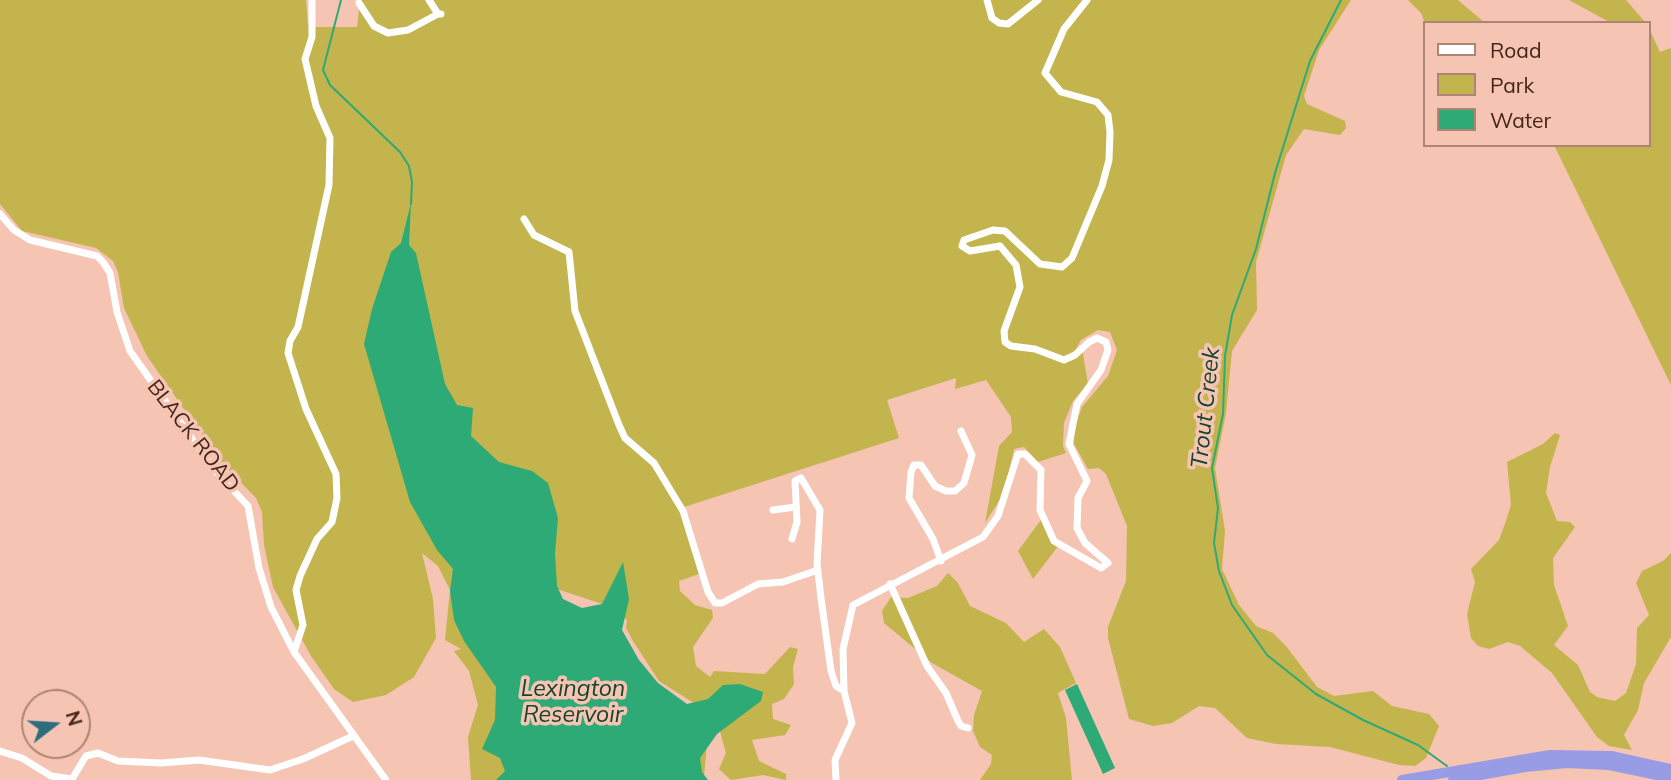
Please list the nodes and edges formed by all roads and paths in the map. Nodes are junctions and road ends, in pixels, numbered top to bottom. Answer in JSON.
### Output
{"nodes":[{"id":1,"x":312,"y":0,"type":"edge"},
{"id":2,"x":429,"y":0,"type":"edge"},
{"id":3,"x":986,"y":0,"type":"edge"},
{"id":4,"x":1038,"y":0,"type":"edge"},
{"id":5,"x":1087,"y":0,"type":"edge"},
{"id":6,"x":359,"y":3,"type":"dead end"},
{"id":7,"x":0,"y":214,"type":"edge"},
{"id":8,"x":524,"y":219,"type":"dead end"},
{"id":9,"x":961,"y":431,"type":"dead end"},
{"id":10,"x":795,"y":508,"type":"junction"},
{"id":11,"x":773,"y":510,"type":"dead end"},
{"id":12,"x":792,"y":539,"type":"dead end"},
{"id":13,"x":941,"y":561,"type":"junction"},
{"id":14,"x":817,"y":570,"type":"junction"},
{"id":15,"x":890,"y":584,"type":"junction"},
{"id":16,"x":294,"y":652,"type":"junction"},
{"id":17,"x":844,"y":691,"type":"junction"},
{"id":18,"x":968,"y":728,"type":"dead end"},
{"id":19,"x":353,"y":736,"type":"junction"},
{"id":20,"x":0,"y":751,"type":"edge"},
{"id":21,"x":1671,"y":769,"type":"edge"},
{"id":22,"x":1671,"y":778,"type":"edge"},
{"id":23,"x":386,"y":780,"type":"edge"},
{"id":24,"x":836,"y":780,"type":"edge"},
{"id":25,"x":1402,"y":780,"type":"edge"},
{"id":26,"x":1453,"y":780,"type":"edge"}],
"edges":[{"from":1,"to":16,"type":"street"},
{"from":2,"to":6,"type":"street"},
{"from":3,"to":4,"type":"street"},
{"from":5,"to":13,"type":"street"},
{"from":7,"to":16,"type":"street","name":"BLACK ROAD"},
{"from":8,"to":14,"type":"street"},
{"from":9,"to":13,"type":"street"},
{"from":10,"to":11,"type":"street"},
{"from":10,"to":12,"type":"street"},
{"from":10,"to":14,"type":"street"},
{"from":13,"to":15,"type":"street"},
{"from":14,"to":17,"type":"street"},
{"from":15,"to":17,"type":"street"},
{"from":15,"to":18,"type":"street"},
{"from":16,"to":19,"type":"street","name":"BLACK ROAD"},
{"from":17,"to":24,"type":"street"},
{"from":19,"to":20,"type":"street"},
{"from":19,"to":23,"type":"street","name":"BLACK ROAD"},
{"from":21,"to":25,"type":"highway"},
{"from":22,"to":26,"type":"highway"}]}
